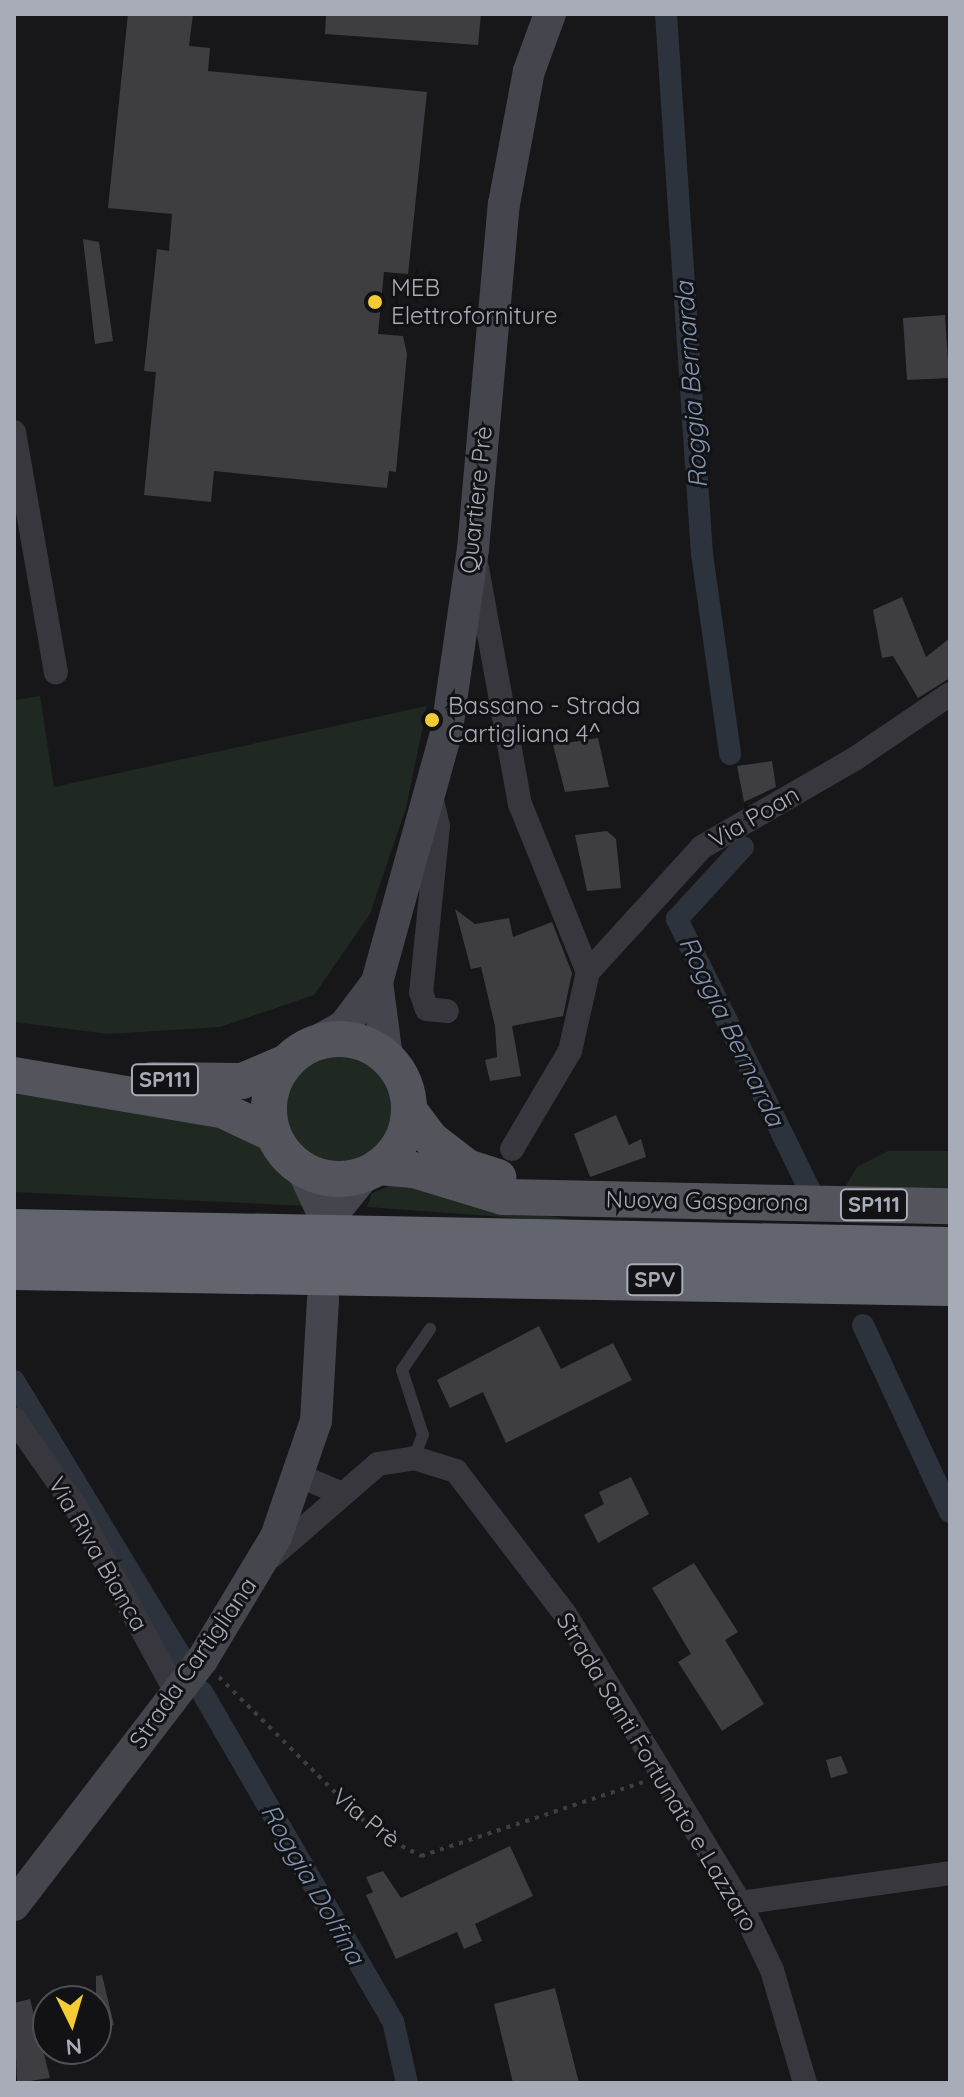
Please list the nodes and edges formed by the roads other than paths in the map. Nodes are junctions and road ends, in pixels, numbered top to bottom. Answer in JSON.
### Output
{"nodes":[{"id":1,"x":550,"y":14,"type":"edge"},
{"id":2,"x":14,"y":432,"type":"edge"},
{"id":3,"x":473,"y":549,"type":"junction"},
{"id":4,"x":56,"y":672,"type":"dead end"},
{"id":5,"x":950,"y":694,"type":"edge"},
{"id":6,"x":431,"y":796,"type":"junction"},
{"id":7,"x":588,"y":972,"type":"junction"},
{"id":8,"x":377,"y":982,"type":"junction"},
{"id":9,"x":447,"y":1011,"type":"dead end"},
{"id":10,"x":299,"y":1053,"type":"junction"},
{"id":11,"x":387,"y":1058,"type":"junction"},
{"id":12,"x":27,"y":1077,"type":"edge"},
{"id":13,"x":409,"y":1110,"type":"junction"},
{"id":14,"x":273,"y":1134,"type":"junction"},
{"id":15,"x":512,"y":1149,"type":"dead end"},
{"id":16,"x":302,"y":1168,"type":"junction"},
{"id":17,"x":371,"y":1170,"type":"junction"},
{"id":18,"x":560,"y":1196,"type":"junction"},
{"id":19,"x":950,"y":1206,"type":"edge"},
{"id":20,"x":14,"y":1212,"type":"edge"},
{"id":21,"x":14,"y":1230,"type":"edge"},
{"id":22,"x":334,"y":1244,"type":"junction"},
{"id":23,"x":950,"y":1248,"type":"edge"},
{"id":24,"x":14,"y":1269,"type":"edge"},
{"id":25,"x":950,"y":1285,"type":"edge"},
{"id":26,"x":430,"y":1329,"type":"dead end"},
{"id":27,"x":14,"y":1419,"type":"edge"},
{"id":28,"x":414,"y":1458,"type":"junction"},
{"id":29,"x":300,"y":1476,"type":"junction"},
{"id":30,"x":340,"y":1493,"type":"junction"},
{"id":31,"x":260,"y":1567,"type":"junction"},
{"id":32,"x":176,"y":1692,"type":"junction"},
{"id":33,"x":950,"y":1873,"type":"edge"},
{"id":34,"x":740,"y":1903,"type":"junction"},
{"id":35,"x":14,"y":1905,"type":"edge"},
{"id":36,"x":805,"y":2083,"type":"edge"}],
"edges":[{"from":1,"to":3,"type":"street","name":"Quartiere Prè"},
{"from":2,"to":4,"type":"street"},
{"from":3,"to":6,"type":"street","name":"Quartiere Prè"},
{"from":3,"to":7,"type":"street"},
{"from":5,"to":7,"type":"street","name":"Via Poan"},
{"from":6,"to":8,"type":"street","name":"Quartiere Prè"},
{"from":6,"to":9,"type":"street"},
{"from":7,"to":15,"type":"street","name":"Via Poan"},
{"from":8,"to":10,"type":"street","name":"Quartiere Prè"},
{"from":8,"to":11,"type":"street","name":"Quartiere Prè"},
{"from":10,"to":11,"type":"main road","number":"SP111"},
{"from":10,"to":12,"type":"main road","number":"SP111"},
{"from":10,"to":14,"type":"main road"},
{"from":11,"to":13,"type":"main road","name":"Nuova Gasparona","number":"SP111"},
{"from":12,"to":14,"type":"main road","number":"SP111"},
{"from":13,"to":17,"type":"main road"},
{"from":13,"to":18,"type":"main road","name":"Nuova Gasparona","number":"SP111"},
{"from":14,"to":16,"type":"main road","number":"SP111"},
{"from":16,"to":17,"type":"main road","name":"Nuova Gasparona","number":"SP111"},
{"from":16,"to":22,"type":"street","name":"Strada Cartigliana"},
{"from":17,"to":18,"type":"main road","name":"Nuova Gasparona","number":"SP111"},
{"from":17,"to":22,"type":"street"},
{"from":18,"to":19,"type":"main road","name":"Nuova Gasparona","number":"SP111"},
{"from":20,"to":22,"type":"highway"},
{"from":21,"to":22,"type":"highway","number":"SPV"},
{"from":22,"to":23,"type":"highway","number":"SPV"},
{"from":22,"to":24,"type":"highway","number":"SPV"},
{"from":22,"to":25,"type":"highway","number":"SPV"},
{"from":22,"to":29,"type":"street","name":"Strada Cartigliana"},
{"from":26,"to":28,"type":"lane"},
{"from":27,"to":32,"type":"street","name":"Via Riva Bianca"},
{"from":28,"to":30,"type":"street","name":"Strada Santi Fortunato e Lazzaro"},
{"from":28,"to":34,"type":"street","name":"Strada Santi Fortunato e Lazzaro"},
{"from":29,"to":30,"type":"street"},
{"from":29,"to":31,"type":"street","name":"Strada Cartigliana"},
{"from":30,"to":31,"type":"street","name":"Strada Santi Fortunato e Lazzaro"},
{"from":31,"to":32,"type":"street","name":"Strada Cartigliana"},
{"from":32,"to":35,"type":"street","name":"Strada Cartigliana"},
{"from":33,"to":34,"type":"street"},
{"from":34,"to":36,"type":"street","name":"Strada Santi Fortunato e Lazzaro"}]}
